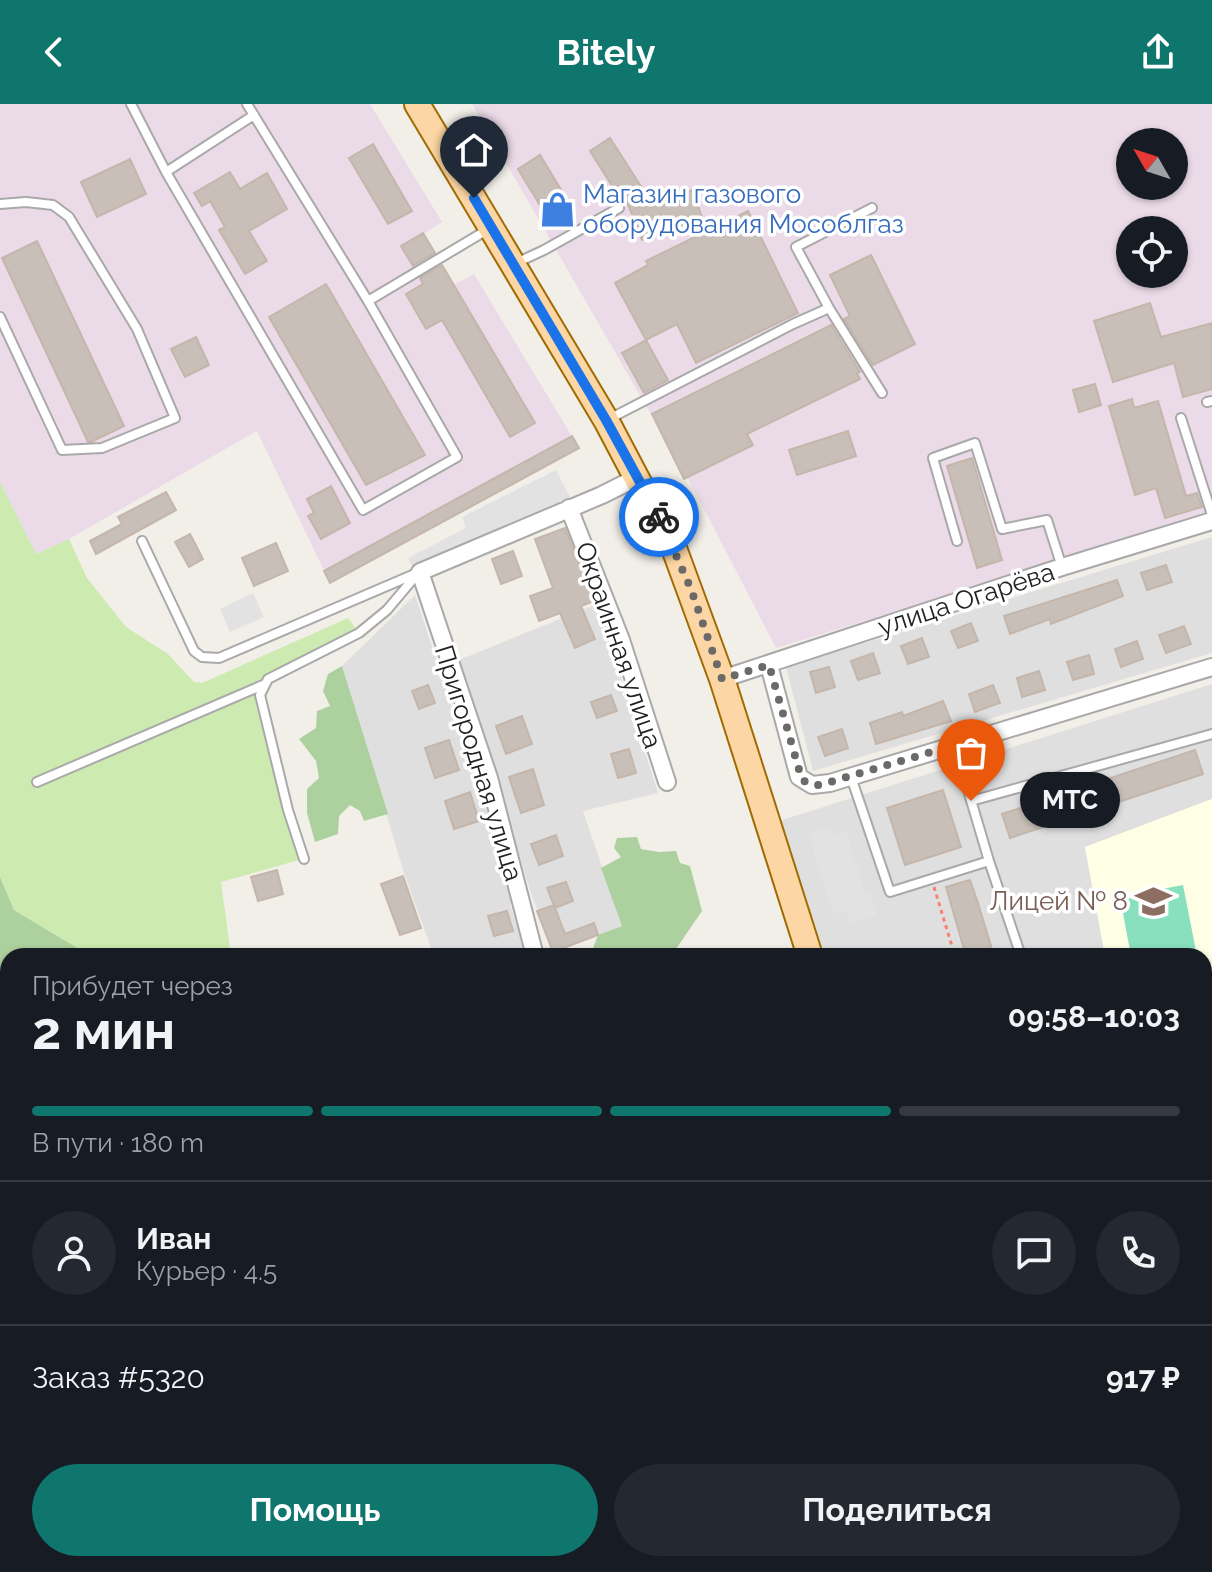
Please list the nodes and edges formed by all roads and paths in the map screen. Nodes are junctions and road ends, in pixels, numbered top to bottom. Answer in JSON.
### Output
{"nodes":[{"id":1,"x":131,"y":104,"type":"edge"},
{"id":2,"x":247,"y":104,"type":"edge"},
{"id":3,"x":417,"y":104,"type":"edge"},
{"id":4,"x":254,"y":115,"type":"junction"},
{"id":5,"x":166,"y":172,"type":"junction"},
{"id":6,"x":0,"y":204,"type":"edge"},
{"id":7,"x":619,"y":208,"type":"dead end"},
{"id":8,"x":872,"y":208,"type":"dead end"},
{"id":9,"x":491,"y":228,"type":"junction"},
{"id":10,"x":513,"y":264,"type":"junction"},
{"id":11,"x":368,"y":301,"type":"junction"},
{"id":12,"x":829,"y":308,"type":"junction"},
{"id":13,"x":0,"y":317,"type":"edge"},
{"id":14,"x":882,"y":393,"type":"dead end"},
{"id":15,"x":1181,"y":418,"type":"dead end"},
{"id":16,"x":606,"y":420,"type":"junction"},
{"id":17,"x":638,"y":477,"type":"junction"},
{"id":18,"x":569,"y":508,"type":"junction"},
{"id":19,"x":1212,"y":518,"type":"edge"},
{"id":20,"x":142,"y":541,"type":"dead end"},
{"id":21,"x":957,"y":541,"type":"dead end"},
{"id":22,"x":1062,"y":567,"type":"junction"},
{"id":23,"x":420,"y":572,"type":"junction"},
{"id":24,"x":769,"y":665,"type":"junction"},
{"id":25,"x":1212,"y":667,"type":"edge"},
{"id":26,"x":722,"y":679,"type":"junction"},
{"id":27,"x":263,"y":685,"type":"junction"},
{"id":28,"x":1212,"y":734,"type":"edge"},
{"id":29,"x":955,"y":745,"type":"junction"},
{"id":30,"x":851,"y":776,"type":"junction"},
{"id":31,"x":37,"y":782,"type":"dead end"},
{"id":32,"x":667,"y":782,"type":"dead end"},
{"id":33,"x":971,"y":801,"type":"junction"},
{"id":34,"x":304,"y":859,"type":"dead end"},
{"id":35,"x":989,"y":861,"type":"junction"},
{"id":36,"x":932,"y":879,"type":"junction"},
{"id":37,"x":533,"y":948,"type":"edge"},
{"id":38,"x":807,"y":948,"type":"edge"},
{"id":39,"x":953,"y":948,"type":"edge"},
{"id":40,"x":1018,"y":948,"type":"edge"}],
"edges":[{"from":1,"to":5,"type":"lane"},
{"from":2,"to":4,"type":"lane"},
{"from":3,"to":9,"type":"main road"},
{"from":4,"to":5,"type":"lane"},
{"from":4,"to":11,"type":"lane"},
{"from":5,"to":11,"type":"lane"},
{"from":6,"to":13,"type":"lane"},
{"from":7,"to":10,"type":"lane"},
{"from":8,"to":12,"type":"lane"},
{"from":9,"to":10,"type":"main road"},
{"from":9,"to":11,"type":"lane"},
{"from":10,"to":16,"type":"main road"},
{"from":12,"to":14,"type":"lane"},
{"from":12,"to":16,"type":"lane"},
{"from":15,"to":19,"type":"lane"},
{"from":16,"to":17,"type":"main road"},
{"from":17,"to":18,"type":"street"},
{"from":17,"to":26,"type":"main road"},
{"from":18,"to":23,"type":"street"},
{"from":18,"to":32,"type":"street","name":"Окраинная улица"},
{"from":19,"to":22,"type":"street","name":"улица Огарёва"},
{"from":20,"to":23,"type":"lane"},
{"from":21,"to":22,"type":"lane"},
{"from":22,"to":24,"type":"street","name":"улица Огарёва"},
{"from":23,"to":27,"type":"lane"},
{"from":23,"to":37,"type":"street","name":"Пригородная улица"},
{"from":24,"to":26,"type":"street","name":"улица Огарёва"},
{"from":24,"to":30,"type":"street"},
{"from":25,"to":29,"type":"street"},
{"from":26,"to":38,"type":"main road"},
{"from":27,"to":31,"type":"lane"},
{"from":27,"to":34,"type":"lane"},
{"from":28,"to":33,"type":"lane"},
{"from":29,"to":30,"type":"street"},
{"from":29,"to":33,"type":"lane"},
{"from":30,"to":36,"type":"lane"},
{"from":33,"to":35,"type":"lane"},
{"from":35,"to":36,"type":"lane"},
{"from":35,"to":40,"type":"lane"},
{"from":36,"to":39,"type":"path"}]}
